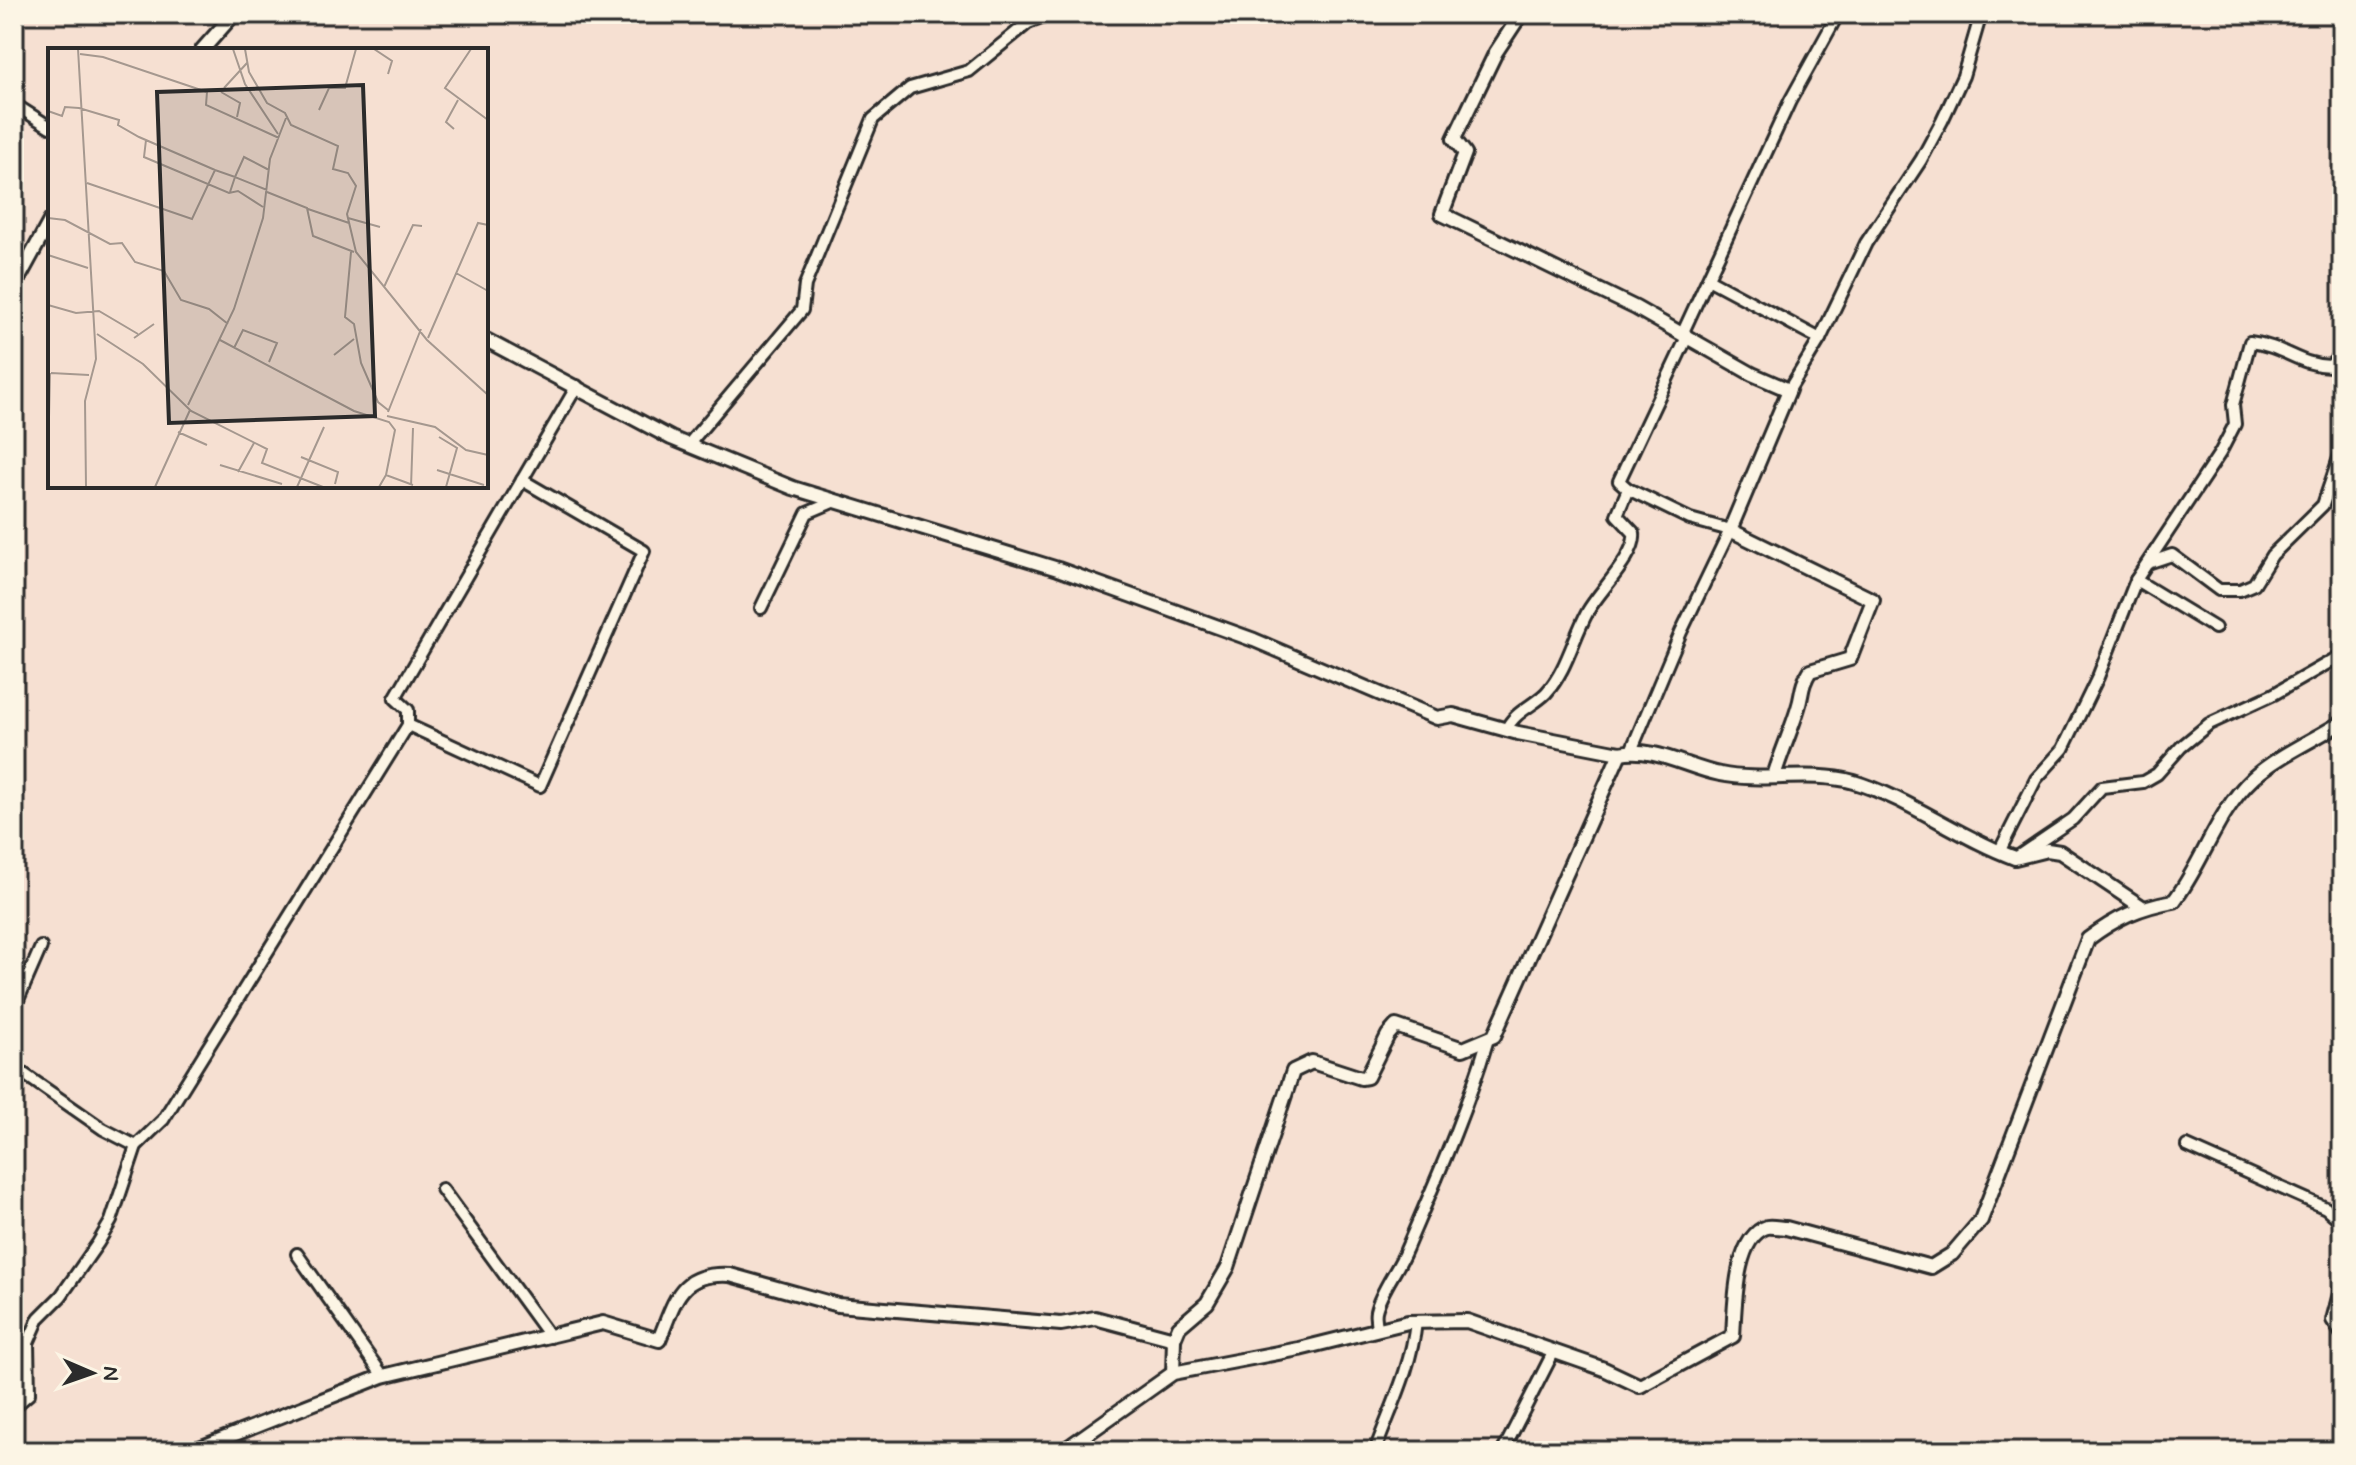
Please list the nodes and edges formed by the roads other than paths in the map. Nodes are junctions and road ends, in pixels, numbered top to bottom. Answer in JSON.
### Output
{"nodes":[{"id":1,"x":234,"y":14,"type":"edge"},
{"id":2,"x":1052,"y":14,"type":"edge"},
{"id":3,"x":1521,"y":14,"type":"edge"},
{"id":4,"x":1838,"y":14,"type":"edge"},
{"id":5,"x":1981,"y":14,"type":"edge"},
{"id":6,"x":204,"y":48,"type":"edge"},
{"id":7,"x":14,"y":104,"type":"edge"},
{"id":8,"x":48,"y":126,"type":"edge"},
{"id":9,"x":48,"y":225,"type":"edge"},
{"id":10,"x":1708,"y":279,"type":"junction"},
{"id":11,"x":14,"y":287,"type":"edge"},
{"id":12,"x":1687,"y":337,"type":"junction"},
{"id":13,"x":1820,"y":339,"type":"junction"},
{"id":14,"x":488,"y":341,"type":"edge"},
{"id":15,"x":2342,"y":354,"type":"edge"},
{"id":16,"x":577,"y":386,"type":"junction"},
{"id":17,"x":1789,"y":390,"type":"junction"},
{"id":18,"x":688,"y":445,"type":"junction"},
{"id":19,"x":2341,"y":452,"type":"edge"},
{"id":20,"x":522,"y":480,"type":"junction"},
{"id":21,"x":1628,"y":489,"type":"junction"},
{"id":22,"x":833,"y":502,"type":"junction"},
{"id":23,"x":1730,"y":530,"type":"junction"},
{"id":24,"x":2147,"y":563,"type":"junction"},
{"id":25,"x":2136,"y":580,"type":"junction"},
{"id":26,"x":761,"y":608,"type":"dead end"},
{"id":27,"x":2215,"y":628,"type":"dead end"},
{"id":28,"x":2342,"y":655,"type":"edge"},
{"id":29,"x":2342,"y":722,"type":"edge"},
{"id":30,"x":408,"y":725,"type":"junction"},
{"id":31,"x":1506,"y":730,"type":"junction"},
{"id":32,"x":1626,"y":752,"type":"junction"},
{"id":33,"x":1774,"y":776,"type":"junction"},
{"id":34,"x":1999,"y":852,"type":"junction"},
{"id":35,"x":2015,"y":858,"type":"junction"},
{"id":36,"x":2142,"y":907,"type":"junction"},
{"id":37,"x":41,"y":947,"type":"dead end"},
{"id":38,"x":14,"y":1009,"type":"edge"},
{"id":39,"x":1487,"y":1042,"type":"junction"},
{"id":40,"x":14,"y":1067,"type":"edge"},
{"id":41,"x":136,"y":1146,"type":"junction"},
{"id":42,"x":2187,"y":1146,"type":"dead end"},
{"id":43,"x":442,"y":1189,"type":"dead end"},
{"id":44,"x":2342,"y":1222,"type":"edge"},
{"id":45,"x":297,"y":1254,"type":"dead end"},
{"id":46,"x":2342,"y":1282,"type":"edge"},
{"id":47,"x":1416,"y":1322,"type":"junction"},
{"id":48,"x":1378,"y":1329,"type":"junction"},
{"id":49,"x":2342,"y":1335,"type":"edge"},
{"id":50,"x":550,"y":1337,"type":"junction"},
{"id":51,"x":1174,"y":1339,"type":"junction"},
{"id":52,"x":1554,"y":1351,"type":"junction"},
{"id":53,"x":1173,"y":1373,"type":"junction"},
{"id":54,"x":383,"y":1376,"type":"junction"},
{"id":55,"x":14,"y":1407,"type":"edge"},
{"id":56,"x":1504,"y":1449,"type":"edge"},
{"id":57,"x":192,"y":1451,"type":"edge"},
{"id":58,"x":1063,"y":1451,"type":"edge"},
{"id":59,"x":1375,"y":1451,"type":"edge"}],
"edges":[{"from":1,"to":6,"type":"street"},
{"from":2,"to":18,"type":"street"},
{"from":3,"to":12,"type":"street"},
{"from":4,"to":10,"type":"street"},
{"from":5,"to":13,"type":"street"},
{"from":7,"to":8,"type":"street"},
{"from":9,"to":11,"type":"street"},
{"from":10,"to":12,"type":"street"},
{"from":10,"to":13,"type":"street"},
{"from":12,"to":17,"type":"street"},
{"from":12,"to":21,"type":"street"},
{"from":13,"to":17,"type":"street"},
{"from":14,"to":16,"type":"street"},
{"from":15,"to":24,"type":"street"},
{"from":16,"to":18,"type":"street"},
{"from":16,"to":20,"type":"street"},
{"from":17,"to":23,"type":"street"},
{"from":18,"to":22,"type":"street"},
{"from":19,"to":24,"type":"street"},
{"from":20,"to":30,"type":"street"},
{"from":20,"to":30,"type":"street"},
{"from":21,"to":23,"type":"street"},
{"from":21,"to":31,"type":"street"},
{"from":22,"to":26,"type":"street"},
{"from":22,"to":31,"type":"street"},
{"from":23,"to":32,"type":"street"},
{"from":23,"to":33,"type":"street"},
{"from":24,"to":25,"type":"street"},
{"from":25,"to":27,"type":"street"},
{"from":25,"to":34,"type":"street"},
{"from":28,"to":35,"type":"street"},
{"from":29,"to":36,"type":"street"},
{"from":30,"to":41,"type":"street"},
{"from":31,"to":32,"type":"street"},
{"from":32,"to":33,"type":"street"},
{"from":32,"to":39,"type":"street"},
{"from":33,"to":34,"type":"street"},
{"from":34,"to":35,"type":"street"},
{"from":35,"to":36,"type":"street"},
{"from":36,"to":52,"type":"street"},
{"from":37,"to":38,"type":"street"},
{"from":39,"to":48,"type":"street"},
{"from":39,"to":51,"type":"street"},
{"from":40,"to":41,"type":"street"},
{"from":41,"to":55,"type":"street"},
{"from":42,"to":44,"type":"street"},
{"from":43,"to":50,"type":"street"},
{"from":45,"to":54,"type":"street"},
{"from":46,"to":49,"type":"street"},
{"from":47,"to":48,"type":"street"},
{"from":47,"to":52,"type":"street"},
{"from":47,"to":59,"type":"street"},
{"from":48,"to":53,"type":"street"},
{"from":50,"to":51,"type":"street"},
{"from":50,"to":54,"type":"street"},
{"from":51,"to":53,"type":"street"},
{"from":52,"to":56,"type":"street"},
{"from":53,"to":58,"type":"street"},
{"from":54,"to":57,"type":"street"}]}
